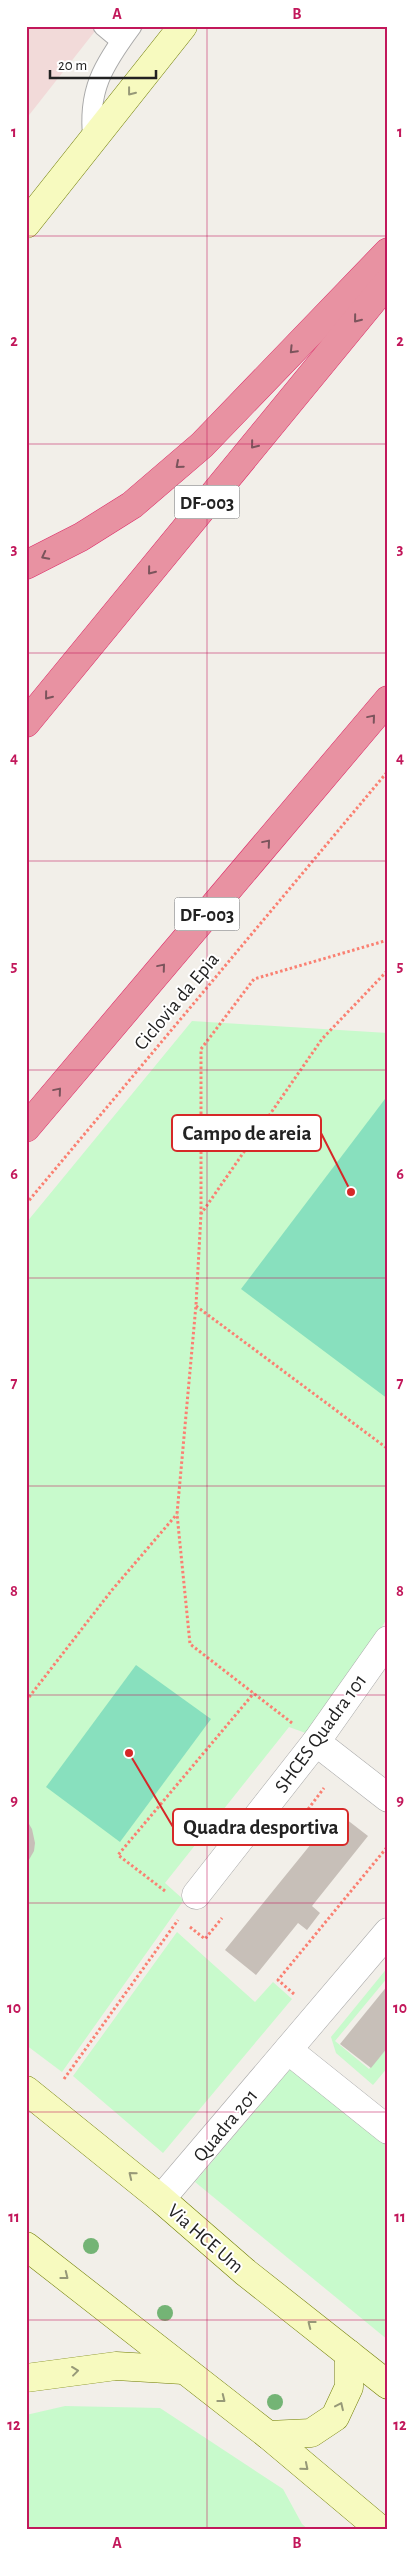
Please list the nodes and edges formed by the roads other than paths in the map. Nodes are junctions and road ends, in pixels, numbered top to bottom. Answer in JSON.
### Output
{"nodes":[{"id":1,"x":103,"y":26,"type":"edge"},
{"id":2,"x":132,"y":26,"type":"edge"},
{"id":3,"x":183,"y":26,"type":"edge"},
{"id":4,"x":121,"y":41,"type":"junction"},
{"id":5,"x":93,"y":140,"type":"junction"},
{"id":6,"x":26,"y":224,"type":"edge"},
{"id":7,"x":388,"y":252,"type":"edge"},
{"id":8,"x":388,"y":282,"type":"edge"},
{"id":9,"x":26,"y":565,"type":"edge"},
{"id":10,"x":388,"y":700,"type":"edge"},
{"id":11,"x":26,"y":723,"type":"edge"},
{"id":12,"x":26,"y":1128,"type":"edge"},
{"id":13,"x":388,"y":1640,"type":"edge"},
{"id":14,"x":316,"y":1742,"type":"junction"},
{"id":15,"x":388,"y":1798,"type":"edge"},
{"id":16,"x":192,"y":1901,"type":"road end"},
{"id":17,"x":388,"y":1932,"type":"edge"},
{"id":18,"x":288,"y":2050,"type":"junction"},
{"id":19,"x":36,"y":2097,"type":"edge"},
{"id":20,"x":388,"y":2130,"type":"edge"},
{"id":21,"x":161,"y":2199,"type":"junction"},
{"id":22,"x":26,"y":2246,"type":"edge"},
{"id":23,"x":349,"y":2354,"type":"junction"},
{"id":24,"x":183,"y":2370,"type":"junction"},
{"id":25,"x":26,"y":2378,"type":"edge"},
{"id":26,"x":388,"y":2385,"type":"edge"},
{"id":27,"x":268,"y":2435,"type":"junction"},
{"id":28,"x":381,"y":2530,"type":"edge"}],
"edges":[{"from":1,"to":4,"type":"lane"},
{"from":2,"to":4,"type":"lane"},
{"from":3,"to":5,"type":"main road","one_way":true},
{"from":4,"to":5,"type":"lane"},
{"from":5,"to":6,"type":"main road"},
{"from":7,"to":9,"type":"highway","one_way":true},
{"from":8,"to":11,"type":"highway","number":"DF-003","one_way":true},
{"from":12,"to":10,"type":"highway","number":"DF-003","one_way":true},
{"from":13,"to":14,"type":"street","name":"SHCES Quadra 101"},
{"from":14,"to":15,"type":"street"},
{"from":14,"to":16,"type":"street","name":"SHCES Quadra 101"},
{"from":17,"to":18,"type":"street","name":"Quadra 201"},
{"from":18,"to":20,"type":"street"},
{"from":18,"to":21,"type":"street","name":"Quadra 201"},
{"from":21,"to":19,"type":"main road","name":"Via HCE Um","one_way":true},
{"from":23,"to":21,"type":"main road","name":"Via HCE Um","one_way":true},
{"from":22,"to":24,"type":"main road","one_way":true},
{"from":23,"to":26,"type":"main road","name":"Via HCE Um"},
{"from":27,"to":23,"type":"main road","one_way":true},
{"from":25,"to":24,"type":"main road","one_way":true},
{"from":24,"to":27,"type":"main road","one_way":true},
{"from":27,"to":28,"type":"main road","one_way":true}]}
